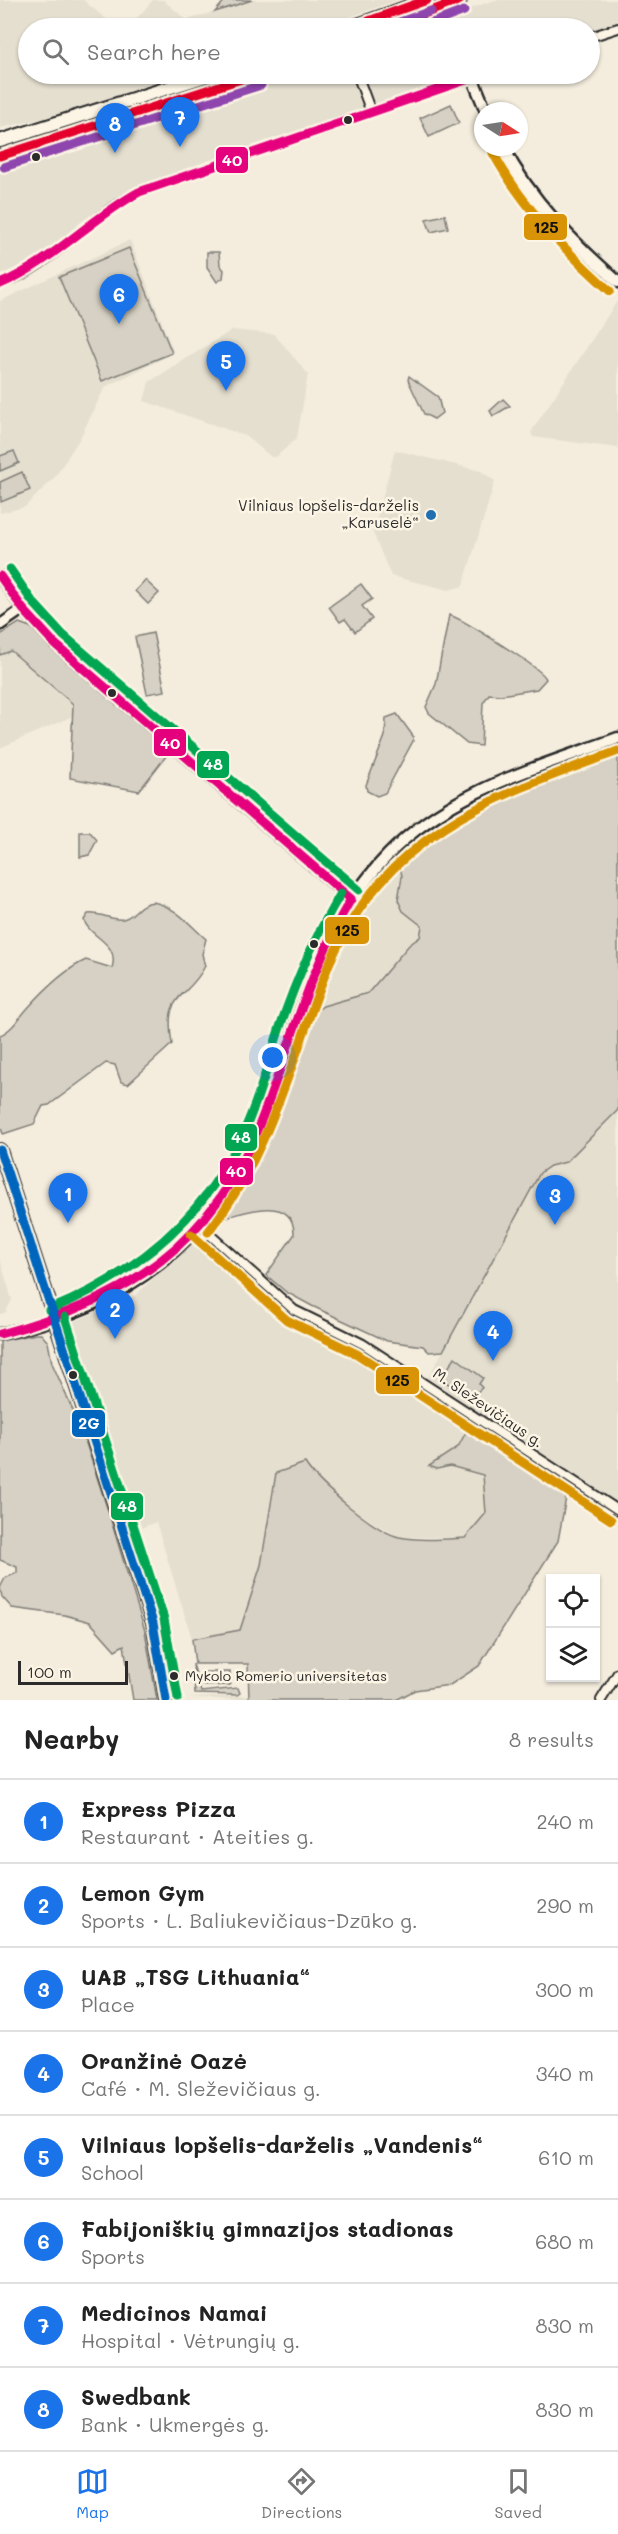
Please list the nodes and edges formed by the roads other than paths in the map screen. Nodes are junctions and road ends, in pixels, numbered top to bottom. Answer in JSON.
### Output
{"nodes":[{"id":1,"x":427,"y":0,"type":"edge"},
{"id":2,"x":460,"y":0,"type":"edge"},
{"id":3,"x":405,"y":15,"type":"junction"},
{"id":4,"x":392,"y":18,"type":"edge"},
{"id":5,"x":401,"y":18,"type":"edge"},
{"id":6,"x":618,"y":28,"type":"edge"},
{"id":7,"x":600,"y":34,"type":"edge"},
{"id":8,"x":180,"y":84,"type":"edge"},
{"id":9,"x":227,"y":84,"type":"edge"},
{"id":10,"x":361,"y":84,"type":"edge"},
{"id":11,"x":452,"y":84,"type":"edge"},
{"id":12,"x":475,"y":84,"type":"edge"},
{"id":13,"x":482,"y":102,"type":"edge"},
{"id":14,"x":371,"y":112,"type":"junction"},
{"id":15,"x":0,"y":141,"type":"edge"},
{"id":16,"x":0,"y":156,"type":"edge"},
{"id":17,"x":509,"y":156,"type":"edge"},
{"id":18,"x":618,"y":282,"type":"edge"},
{"id":19,"x":0,"y":284,"type":"edge"},
{"id":20,"x":0,"y":576,"type":"edge"},
{"id":21,"x":23,"y":609,"type":"junction"},
{"id":22,"x":0,"y":625,"type":"edge"},
{"id":23,"x":618,"y":738,"type":"edge"},
{"id":24,"x":351,"y":899,"type":"junction"},
{"id":25,"x":0,"y":1150,"type":"edge"},
{"id":26,"x":199,"y":1225,"type":"junction"},
{"id":27,"x":54,"y":1321,"type":"junction"},
{"id":28,"x":0,"y":1334,"type":"edge"},
{"id":29,"x":618,"y":1510,"type":"edge"},
{"id":30,"x":618,"y":1673,"type":"edge"},
{"id":31,"x":166,"y":1700,"type":"edge"},
{"id":32,"x":601,"y":1700,"type":"edge"}],
"edges":[{"from":1,"to":3,"type":"main road"},
{"from":2,"to":3,"type":"main road"},
{"from":3,"to":4,"type":"main road"},
{"from":3,"to":5,"type":"main road"},
{"from":6,"to":7,"type":"street"},
{"from":8,"to":15,"type":"main road"},
{"from":9,"to":16,"type":"main road"},
{"from":10,"to":14,"type":"street"},
{"from":11,"to":14,"type":"street"},
{"from":12,"to":13,"type":"main road"},
{"from":14,"to":19,"type":"street"},
{"from":17,"to":18,"type":"main road"},
{"from":20,"to":21,"type":"street"},
{"from":21,"to":22,"type":"street"},
{"from":21,"to":24,"type":"street"},
{"from":23,"to":24,"type":"main road"},
{"from":24,"to":26,"type":"main road"},
{"from":25,"to":27,"type":"main road"},
{"from":26,"to":27,"type":"main road"},
{"from":26,"to":29,"type":"street","name":"M. Sleževičiaus g."},
{"from":27,"to":28,"type":"main road"},
{"from":27,"to":31,"type":"main road"},
{"from":30,"to":32,"type":"street"}]}
